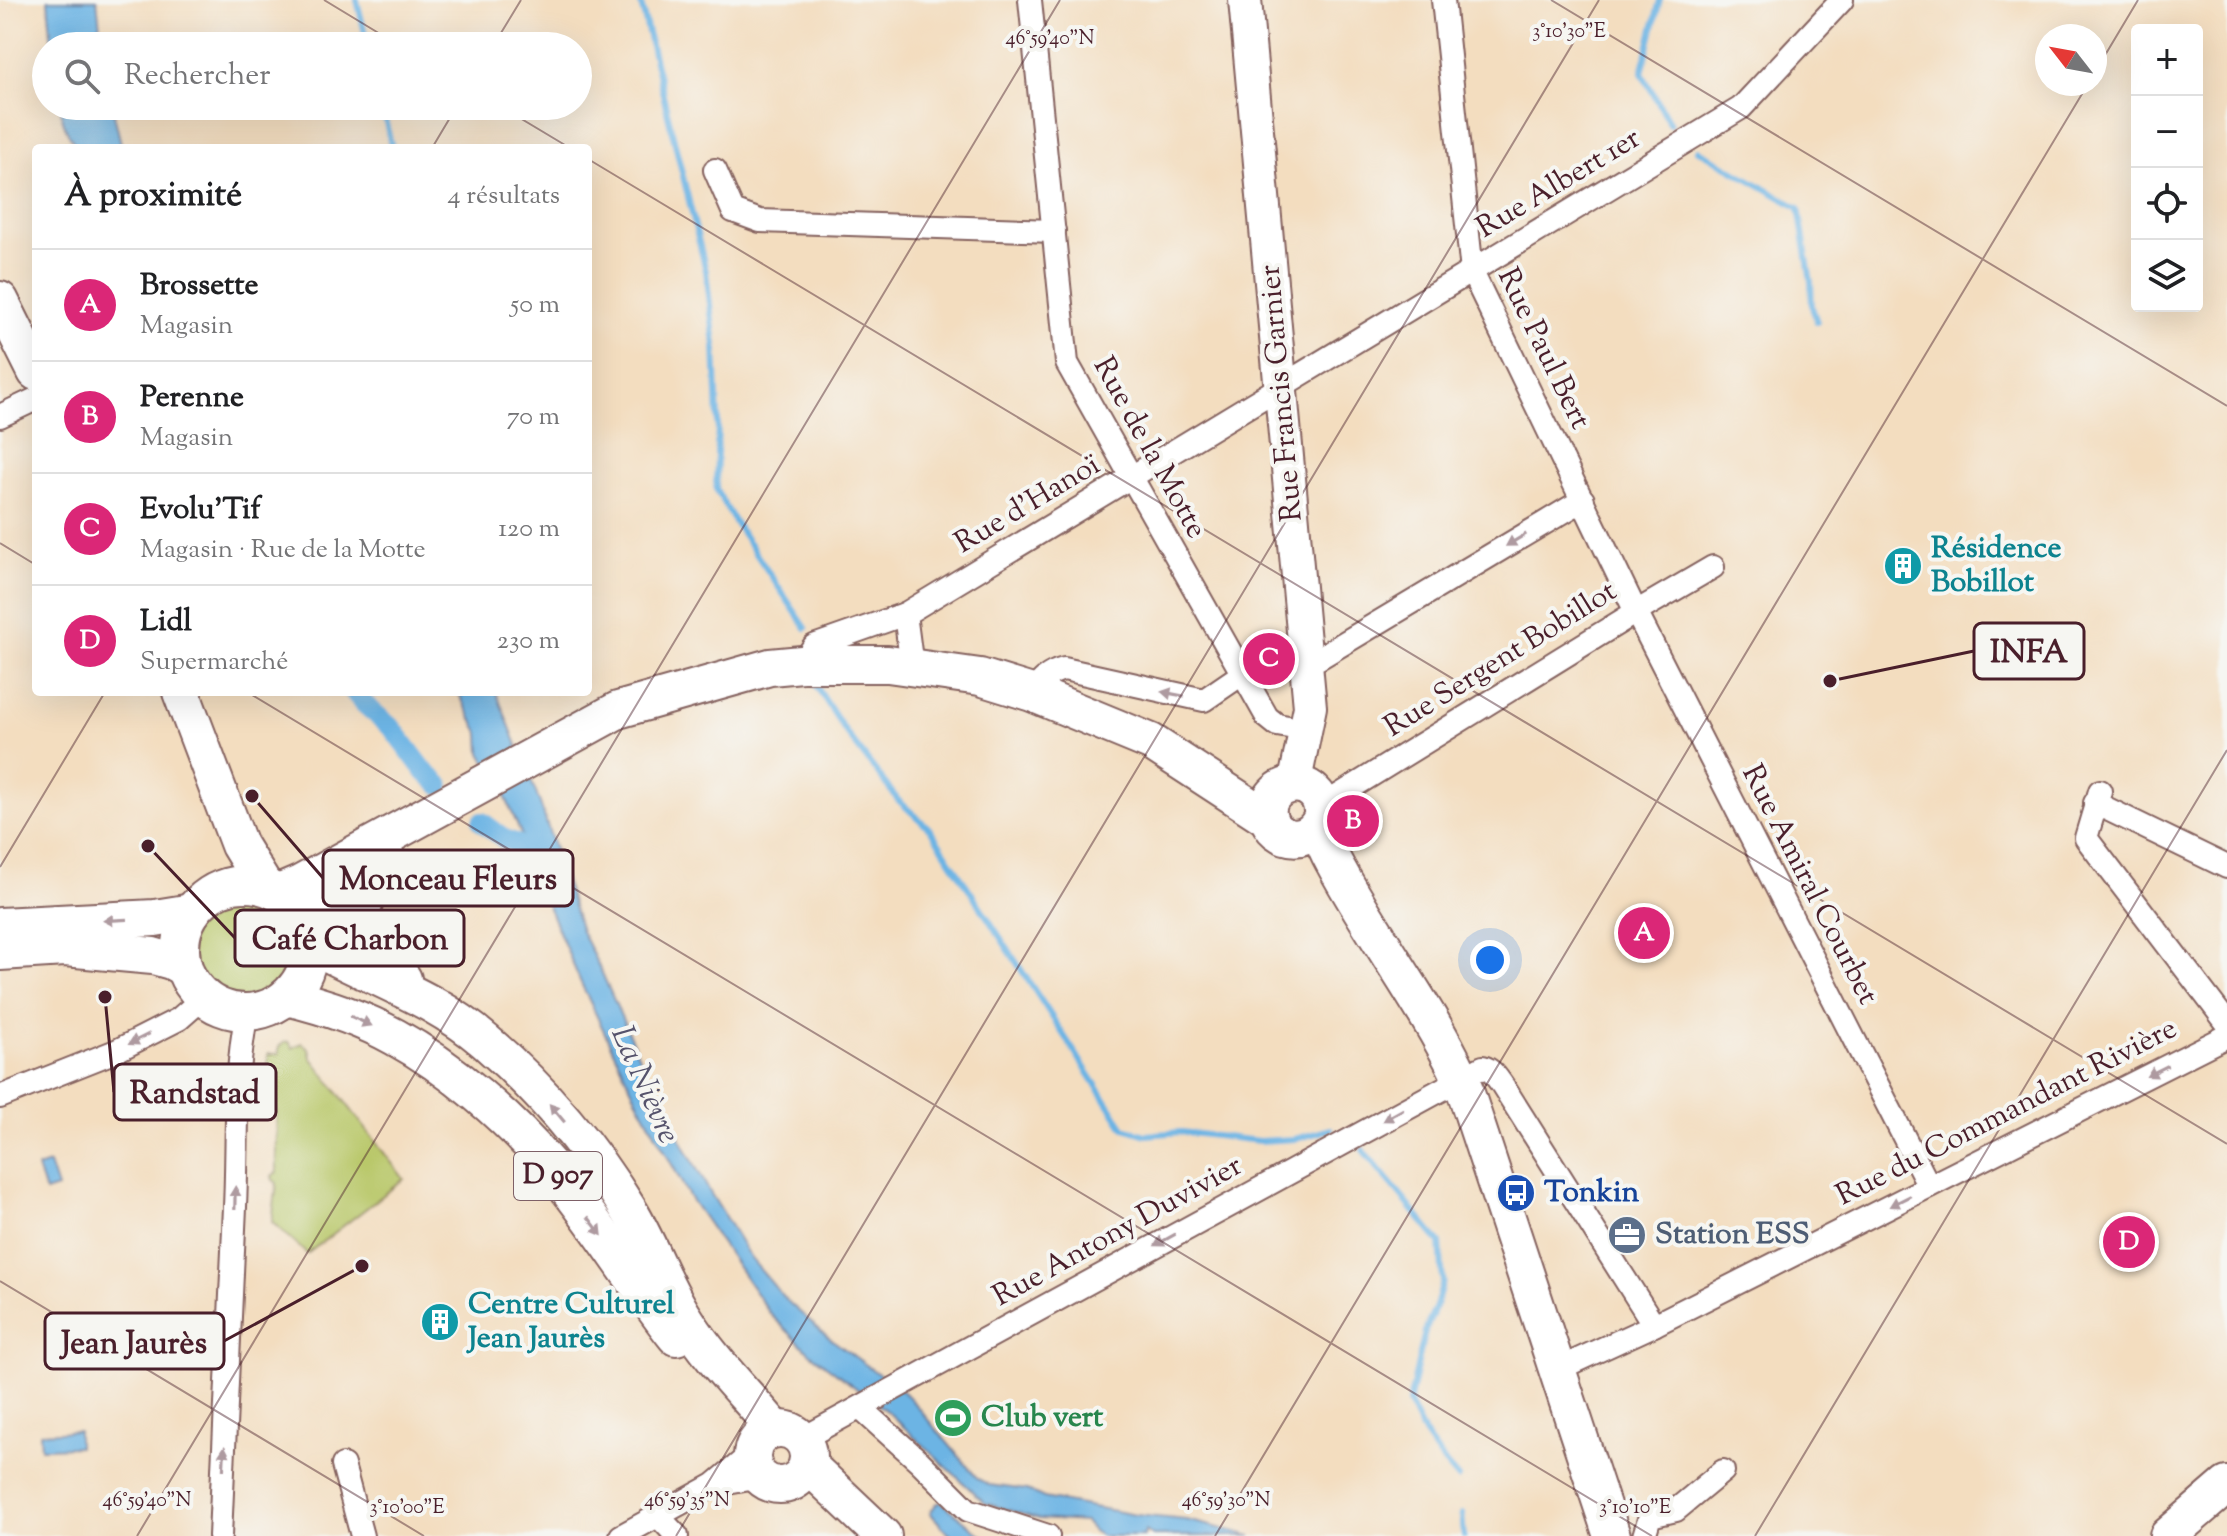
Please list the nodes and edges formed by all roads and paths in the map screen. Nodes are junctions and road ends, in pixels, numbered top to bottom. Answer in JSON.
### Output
{"nodes":[{"id":1,"x":1030,"y":0,"type":"edge"},
{"id":2,"x":1245,"y":0,"type":"edge"},
{"id":3,"x":1443,"y":0,"type":"edge"},
{"id":4,"x":1842,"y":0,"type":"edge"},
{"id":5,"x":715,"y":170,"type":"dead end"},
{"id":6,"x":1054,"y":231,"type":"junction"},
{"id":7,"x":1472,"y":272,"type":"junction"},
{"id":8,"x":6,"y":324,"type":"edge"},
{"id":9,"x":32,"y":366,"type":"edge"},
{"id":10,"x":1282,"y":388,"type":"junction"},
{"id":11,"x":32,"y":401,"type":"edge"},
{"id":12,"x":0,"y":416,"type":"edge"},
{"id":13,"x":1131,"y":478,"type":"junction"},
{"id":14,"x":1583,"y":500,"type":"junction"},
{"id":15,"x":1713,"y":567,"type":"dead end"},
{"id":16,"x":1636,"y":612,"type":"junction"},
{"id":17,"x":905,"y":614,"type":"junction"},
{"id":18,"x":1307,"y":660,"type":"junction"},
{"id":19,"x":802,"y":664,"type":"junction"},
{"id":20,"x":916,"y":668,"type":"junction"},
{"id":21,"x":1242,"y":674,"type":"junction"},
{"id":22,"x":1032,"y":693,"type":"junction"},
{"id":23,"x":183,"y":696,"type":"edge"},
{"id":24,"x":1306,"y":730,"type":"junction"},
{"id":25,"x":210,"y":769,"type":"junction"},
{"id":26,"x":1296,"y":809,"type":"junction"},
{"id":27,"x":430,"y":812,"type":"junction"},
{"id":28,"x":385,"y":853,"type":"junction"},
{"id":29,"x":2227,"y":867,"type":"edge"},
{"id":30,"x":272,"y":890,"type":"junction"},
{"id":31,"x":204,"y":901,"type":"junction"},
{"id":32,"x":0,"y":926,"type":"edge"},
{"id":33,"x":308,"y":936,"type":"junction"},
{"id":34,"x":0,"y":952,"type":"edge"},
{"id":35,"x":194,"y":982,"type":"junction"},
{"id":36,"x":287,"y":997,"type":"junction"},
{"id":37,"x":428,"y":1002,"type":"junction"},
{"id":38,"x":247,"y":1012,"type":"junction"},
{"id":39,"x":2227,"y":1023,"type":"edge"},
{"id":40,"x":2227,"y":1036,"type":"edge"},
{"id":41,"x":1461,"y":1078,"type":"junction"},
{"id":42,"x":0,"y":1097,"type":"edge"},
{"id":43,"x":1929,"y":1186,"type":"junction"},
{"id":44,"x":1654,"y":1325,"type":"junction"},
{"id":45,"x":1556,"y":1370,"type":"junction"},
{"id":46,"x":860,"y":1408,"type":"junction"},
{"id":47,"x":778,"y":1455,"type":"junction"},
{"id":48,"x":343,"y":1465,"type":"dead end"},
{"id":49,"x":1723,"y":1471,"type":"dead end"},
{"id":50,"x":2227,"y":1485,"type":"edge"},
{"id":51,"x":658,"y":1516,"type":"junction"},
{"id":52,"x":220,"y":1536,"type":"edge"},
{"id":53,"x":362,"y":1536,"type":"edge"},
{"id":54,"x":621,"y":1536,"type":"edge"},
{"id":55,"x":677,"y":1536,"type":"edge"},
{"id":56,"x":849,"y":1536,"type":"edge"},
{"id":57,"x":883,"y":1536,"type":"edge"},
{"id":58,"x":1048,"y":1536,"type":"edge"},
{"id":59,"x":1612,"y":1536,"type":"edge"},
{"id":60,"x":1644,"y":1536,"type":"edge"},
{"id":61,"x":2168,"y":1536,"type":"edge"}],
"edges":[{"from":1,"to":6,"type":"street","name":"Rue de la Motte"},
{"from":2,"to":10,"type":"street","name":"Rue Francis Garnier"},
{"from":3,"to":7,"type":"street","name":"Rue Paul Bert"},
{"from":4,"to":7,"type":"street","name":"Rue Albert 1er"},
{"from":5,"to":6,"type":"street"},
{"from":6,"to":13,"type":"street","name":"Rue de la Motte"},
{"from":7,"to":10,"type":"street","name":"Rue Albert 1er"},
{"from":7,"to":14,"type":"street","name":"Rue Paul Bert"},
{"from":8,"to":9,"type":"main road"},
{"from":10,"to":13,"type":"street","name":"Rue d'Hanoï"},
{"from":10,"to":18,"type":"street","name":"Rue Francis Garnier"},
{"from":11,"to":12,"type":"street"},
{"from":13,"to":17,"type":"street","name":"Rue d'Hanoï"},
{"from":13,"to":21,"type":"street","name":"Rue de la Motte"},
{"from":14,"to":16,"type":"street","name":"Rue Paul Bert"},
{"from":14,"to":18,"type":"street","one_way":true},
{"from":15,"to":16,"type":"street","name":"Rue Sergent Bobillot"},
{"from":16,"to":26,"type":"street","name":"Rue Sergent Bobillot"},
{"from":16,"to":43,"type":"street","name":"Rue Amiral Courbet"},
{"from":17,"to":19,"type":"street","name":"Rue d'Hanoï"},
{"from":17,"to":20,"type":"street"},
{"from":18,"to":24,"type":"street","name":"Rue Francis Garnier"},
{"from":19,"to":20,"type":"main road"},
{"from":19,"to":27,"type":"main road"},
{"from":20,"to":22,"type":"main road"},
{"from":21,"to":22,"type":"street","one_way":true},
{"from":21,"to":24,"type":"street","name":"Rue de la Motte"},
{"from":22,"to":26,"type":"main road"},
{"from":23,"to":25,"type":"main road"},
{"from":24,"to":26,"type":"street","name":"Rue Francis Garnier"},
{"from":25,"to":30,"type":"main road"},
{"from":25,"to":31,"type":"main road"},
{"from":26,"to":41,"type":"main road"},
{"from":27,"to":28,"type":"main road"},
{"from":27,"to":30,"type":"main road"},
{"from":28,"to":33,"type":"main road"},
{"from":28,"to":37,"type":"main road"},
{"from":29,"to":39,"type":"street"},
{"from":30,"to":31,"type":"main road"},
{"from":30,"to":33,"type":"main road"},
{"from":31,"to":32,"type":"main road","one_way":true},
{"from":31,"to":35,"type":"main road"},
{"from":33,"to":36,"type":"main road"},
{"from":33,"to":37,"type":"main road","number":"D 907"},
{"from":34,"to":35,"type":"main road"},
{"from":35,"to":38,"type":"main road"},
{"from":35,"to":42,"type":"street","one_way":true},
{"from":36,"to":38,"type":"main road"},
{"from":36,"to":47,"type":"main road","number":"D 907","one_way":true},
{"from":47,"to":37,"type":"main road","number":"D 907","one_way":true},
{"from":52,"to":38,"type":"street","one_way":true},
{"from":40,"to":43,"type":"street","name":"Rue du Commandant Rivière","one_way":true},
{"from":41,"to":44,"type":"street"},
{"from":41,"to":45,"type":"main road"},
{"from":41,"to":46,"type":"street","name":"Rue Antony Duvivier","one_way":true},
{"from":43,"to":44,"type":"street","name":"Rue du Commandant Rivière","one_way":true},
{"from":44,"to":45,"type":"street","name":"Rue du Commandant Rivière"},
{"from":45,"to":59,"type":"main road"},
{"from":46,"to":47,"type":"street","name":"Rue Antony Duvivier"},
{"from":46,"to":58,"type":"street"},
{"from":47,"to":51,"type":"street","name":"Rue Antony Duvivier"},
{"from":47,"to":56,"type":"main road","number":"D 907"},
{"from":47,"to":57,"type":"main road","number":"D 907"},
{"from":48,"to":53,"type":"street"},
{"from":49,"to":60,"type":"street"},
{"from":50,"to":61,"type":"main road"},
{"from":51,"to":54,"type":"street","name":"Rue Antony Duvivier"},
{"from":51,"to":55,"type":"street"}]}
